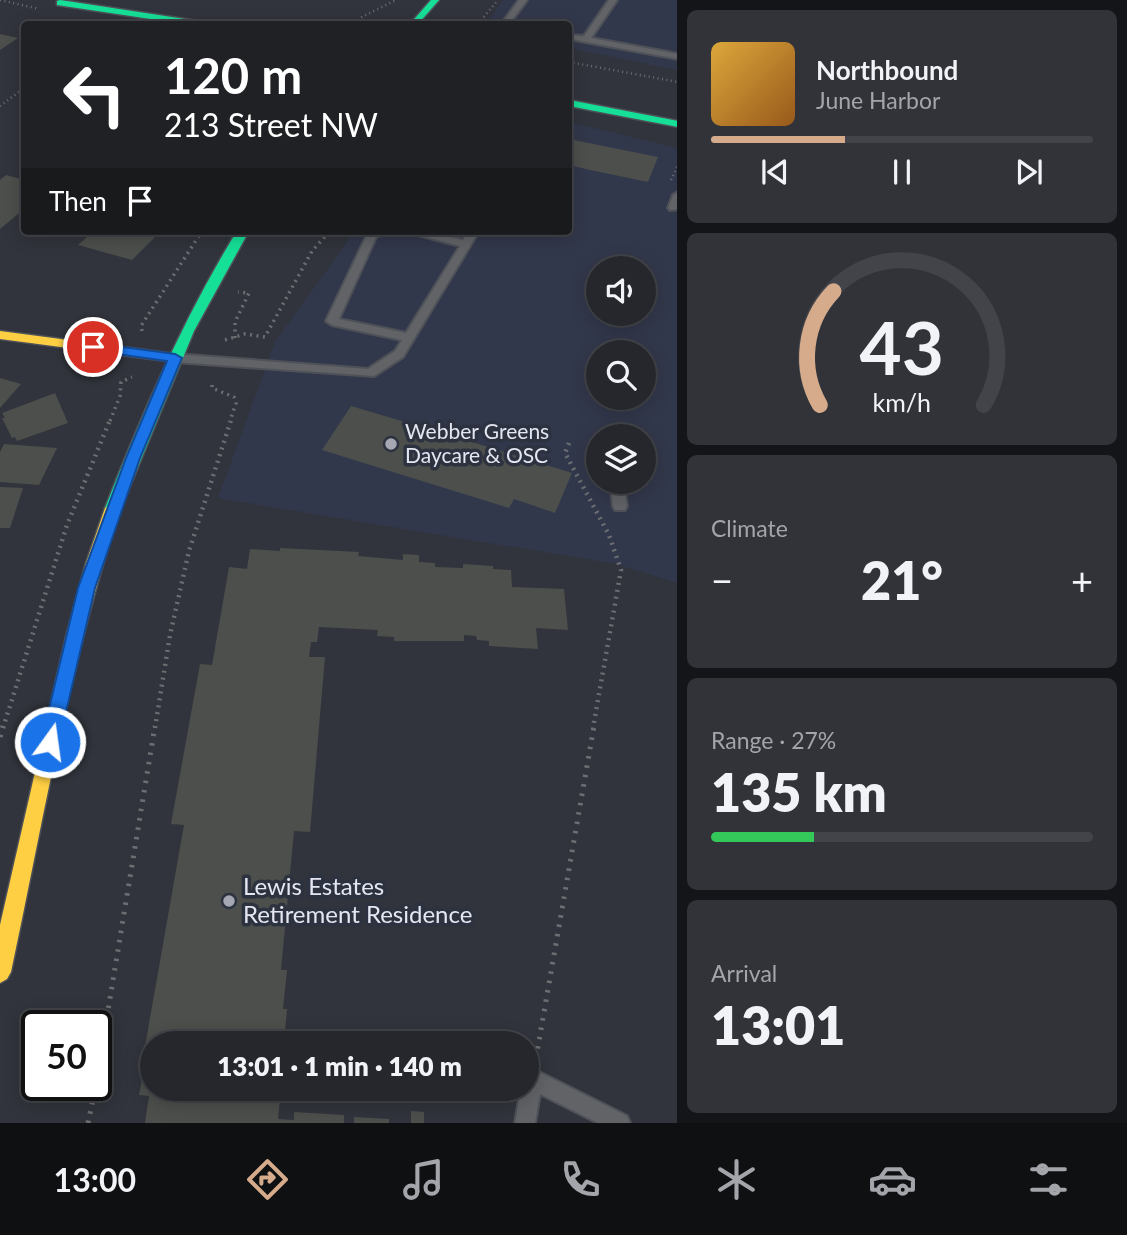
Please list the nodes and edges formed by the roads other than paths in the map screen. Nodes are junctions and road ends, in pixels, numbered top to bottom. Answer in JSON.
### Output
{"nodes":[{"id":1,"x":523,"y":0,"type":"edge"},
{"id":2,"x":613,"y":0,"type":"edge"},
{"id":3,"x":436,"y":1,"type":"edge"},
{"id":4,"x":53,"y":2,"type":"edge"},
{"id":5,"x":143,"y":21,"type":"edge"},
{"id":6,"x":178,"y":21,"type":"edge"},
{"id":7,"x":417,"y":21,"type":"edge"},
{"id":8,"x":510,"y":21,"type":"edge"},
{"id":9,"x":572,"y":37,"type":"edge"},
{"id":10,"x":586,"y":39,"type":"junction"},
{"id":11,"x":677,"y":57,"type":"edge"},
{"id":12,"x":572,"y":104,"type":"edge"},
{"id":13,"x":677,"y":124,"type":"edge"},
{"id":14,"x":677,"y":195,"type":"edge"},
{"id":15,"x":673,"y":208,"type":"dead end"},
{"id":16,"x":241,"y":235,"type":"edge"},
{"id":17,"x":372,"y":235,"type":"edge"},
{"id":18,"x":426,"y":235,"type":"edge"},
{"id":19,"x":472,"y":235,"type":"edge"},
{"id":20,"x":466,"y":244,"type":"junction"},
{"id":21,"x":0,"y":335,"type":"edge"},
{"id":22,"x":410,"y":338,"type":"junction"},
{"id":23,"x":175,"y":358,"type":"junction"},
{"id":24,"x":618,"y":494,"type":"edge"},
{"id":25,"x":620,"y":506,"type":"dead end"},
{"id":26,"x":0,"y":972,"type":"edge"},
{"id":27,"x":525,"y":1123,"type":"edge"},
{"id":28,"x":620,"y":1123,"type":"edge"}],
"edges":[{"from":1,"to":8,"type":"lane"},
{"from":2,"to":10,"type":"lane"},
{"from":3,"to":7,"type":"main road"},
{"from":4,"to":5,"type":"main road"},
{"from":4,"to":6,"type":"main road"},
{"from":9,"to":10,"type":"lane"},
{"from":10,"to":11,"type":"lane"},
{"from":12,"to":13,"type":"main road"},
{"from":14,"to":15,"type":"lane"},
{"from":16,"to":23,"type":"main road"},
{"from":17,"to":22,"type":"lane"},
{"from":18,"to":20,"type":"lane"},
{"from":19,"to":20,"type":"lane"},
{"from":20,"to":22,"type":"lane"},
{"from":21,"to":23,"type":"main road"},
{"from":22,"to":23,"type":"lane"},
{"from":23,"to":26,"type":"main road"},
{"from":24,"to":25,"type":"lane"},
{"from":27,"to":28,"type":"lane"}]}
